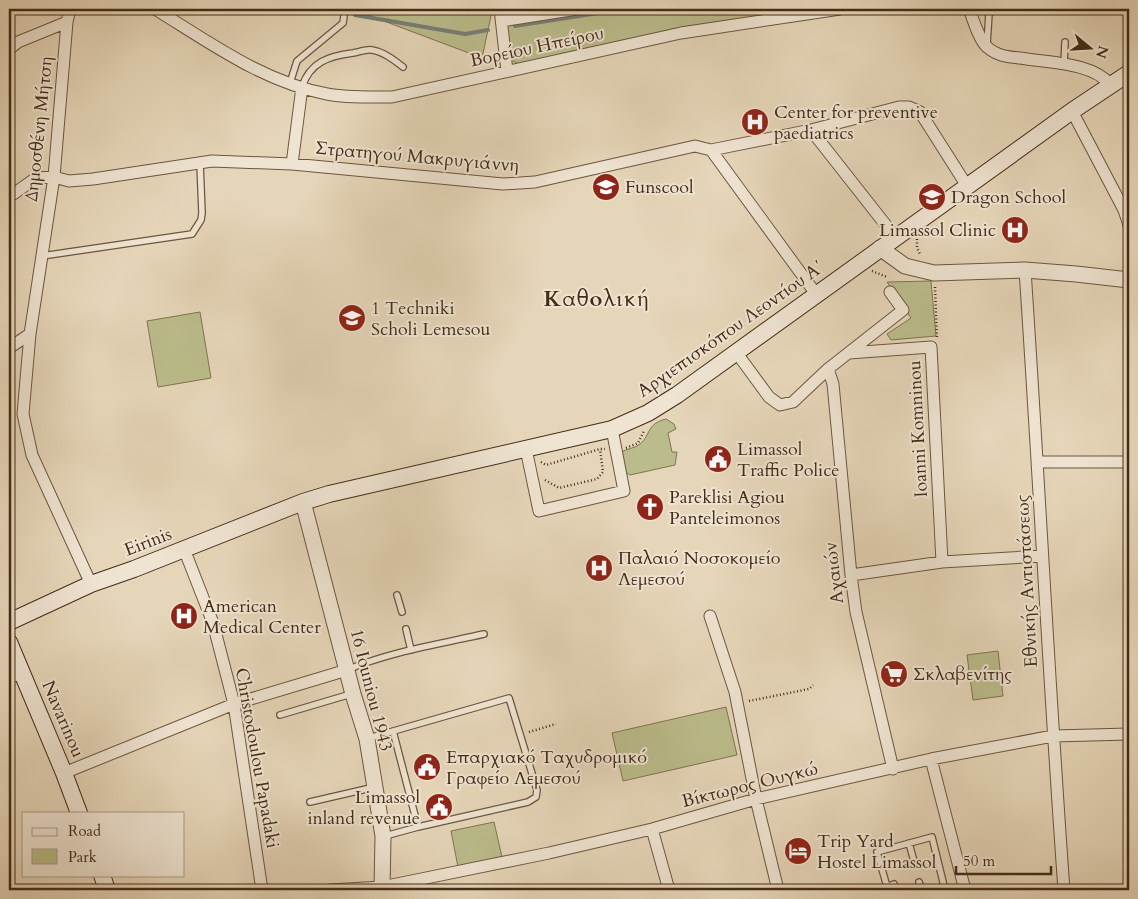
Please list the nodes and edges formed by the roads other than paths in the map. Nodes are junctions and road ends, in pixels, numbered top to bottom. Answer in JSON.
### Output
{"nodes":[{"id":1,"x":70,"y":9,"type":"edge"},
{"id":2,"x":155,"y":9,"type":"edge"},
{"id":3,"x":345,"y":9,"type":"edge"},
{"id":4,"x":500,"y":9,"type":"edge"},
{"id":5,"x":578,"y":9,"type":"edge"},
{"id":6,"x":840,"y":9,"type":"edge"},
{"id":7,"x":969,"y":9,"type":"edge"},
{"id":8,"x":989,"y":13,"type":"dead end"},
{"id":9,"x":502,"y":21,"type":"junction"},
{"id":10,"x":67,"y":22,"type":"junction"},
{"id":11,"x":1064,"y":42,"type":"dead end"},
{"id":12,"x":987,"y":47,"type":"junction"},
{"id":13,"x":9,"y":50,"type":"edge"},
{"id":14,"x":1064,"y":65,"type":"junction"},
{"id":15,"x":403,"y":67,"type":"dead end"},
{"id":16,"x":507,"y":71,"type":"junction"},
{"id":17,"x":1129,"y":73,"type":"edge"},
{"id":18,"x":290,"y":83,"type":"junction"},
{"id":19,"x":1111,"y":85,"type":"junction"},
{"id":20,"x":302,"y":87,"type":"junction"},
{"id":21,"x":1072,"y":111,"type":"junction"},
{"id":22,"x":811,"y":130,"type":"junction"},
{"id":23,"x":711,"y":150,"type":"junction"},
{"id":24,"x":200,"y":163,"type":"junction"},
{"id":25,"x":292,"y":164,"type":"junction"},
{"id":26,"x":54,"y":177,"type":"junction"},
{"id":27,"x":967,"y":186,"type":"junction"},
{"id":28,"x":9,"y":197,"type":"edge"},
{"id":29,"x":1129,"y":225,"type":"edge"},
{"id":30,"x":896,"y":238,"type":"junction"},
{"id":31,"x":880,"y":248,"type":"junction"},
{"id":32,"x":41,"y":256,"type":"junction"},
{"id":33,"x":1025,"y":270,"type":"junction"},
{"id":34,"x":1129,"y":280,"type":"edge"},
{"id":35,"x":890,"y":292,"type":"dead end"},
{"id":36,"x":816,"y":294,"type":"junction"},
{"id":37,"x":30,"y":334,"type":"junction"},
{"id":38,"x":9,"y":348,"type":"edge"},
{"id":39,"x":736,"y":352,"type":"junction"},
{"id":40,"x":849,"y":353,"type":"junction"},
{"id":41,"x":828,"y":369,"type":"junction"},
{"id":42,"x":612,"y":429,"type":"junction"},
{"id":43,"x":526,"y":450,"type":"junction"},
{"id":44,"x":1038,"y":462,"type":"junction"},
{"id":45,"x":1129,"y":462,"type":"edge"},
{"id":46,"x":303,"y":502,"type":"junction"},
{"id":47,"x":184,"y":549,"type":"junction"},
{"id":48,"x":1042,"y":556,"type":"junction"},
{"id":49,"x":942,"y":562,"type":"junction"},
{"id":50,"x":851,"y":574,"type":"junction"},
{"id":51,"x":91,"y":584,"type":"junction"},
{"id":52,"x":398,"y":595,"type":"dead end"},
{"id":53,"x":402,"y":612,"type":"dead end"},
{"id":54,"x":710,"y":616,"type":"dead end"},
{"id":55,"x":9,"y":622,"type":"edge"},
{"id":56,"x":406,"y":629,"type":"dead end"},
{"id":57,"x":484,"y":634,"type":"dead end"},
{"id":58,"x":9,"y":642,"type":"edge"},
{"id":59,"x":411,"y":650,"type":"junction"},
{"id":60,"x":347,"y":670,"type":"junction"},
{"id":61,"x":16,"y":676,"type":"edge"},
{"id":62,"x":353,"y":694,"type":"junction"},
{"id":63,"x":234,"y":704,"type":"junction"},
{"id":64,"x":280,"y":714,"type":"dead end"},
{"id":65,"x":393,"y":731,"type":"junction"},
{"id":66,"x":1129,"y":734,"type":"edge"},
{"id":67,"x":1052,"y":736,"type":"junction"},
{"id":68,"x":366,"y":739,"type":"junction"},
{"id":69,"x":931,"y":759,"type":"junction"},
{"id":70,"x":893,"y":769,"type":"junction"},
{"id":71,"x":64,"y":773,"type":"junction"},
{"id":72,"x":375,"y":787,"type":"junction"},
{"id":73,"x":756,"y":799,"type":"junction"},
{"id":74,"x":310,"y":802,"type":"dead end"},
{"id":75,"x":79,"y":812,"type":"edge"},
{"id":76,"x":418,"y":827,"type":"junction"},
{"id":77,"x":652,"y":829,"type":"junction"},
{"id":78,"x":383,"y":836,"type":"junction"},
{"id":79,"x":910,"y":843,"type":"junction"},
{"id":80,"x":889,"y":865,"type":"dead end"},
{"id":81,"x":915,"y":865,"type":"dead end"},
{"id":82,"x":881,"y":867,"type":"junction"},
{"id":83,"x":102,"y":876,"type":"edge"},
{"id":84,"x":919,"y":882,"type":"dead end"},
{"id":85,"x":894,"y":884,"type":"dead end"},
{"id":86,"x":382,"y":889,"type":"edge"},
{"id":87,"x":887,"y":889,"type":"edge"},
{"id":88,"x":107,"y":890,"type":"edge"},
{"id":89,"x":262,"y":890,"type":"edge"},
{"id":90,"x":330,"y":890,"type":"edge"},
{"id":91,"x":669,"y":890,"type":"edge"},
{"id":92,"x":778,"y":890,"type":"edge"},
{"id":93,"x":922,"y":890,"type":"edge"},
{"id":94,"x":945,"y":890,"type":"edge"},
{"id":95,"x":965,"y":890,"type":"edge"},
{"id":96,"x":1064,"y":890,"type":"edge"}],
"edges":[{"from":1,"to":10,"type":"street"},
{"from":2,"to":18,"type":"street","name":"Βορείου Ηπείρου"},
{"from":3,"to":18,"type":"lane"},
{"from":4,"to":9,"type":"street"},
{"from":5,"to":9,"type":"street"},
{"from":6,"to":16,"type":"street","name":"Βορείου Ηπείρου"},
{"from":7,"to":12,"type":"street"},
{"from":8,"to":12,"type":"lane"},
{"from":9,"to":16,"type":"street"},
{"from":10,"to":13,"type":"street"},
{"from":10,"to":26,"type":"street","name":"Δημοσθένη Μήτση"},
{"from":11,"to":14,"type":"lane"},
{"from":12,"to":14,"type":"street"},
{"from":14,"to":19,"type":"street"},
{"from":15,"to":20,"type":"lane"},
{"from":16,"to":20,"type":"street","name":"Βορείου Ηπείρου"},
{"from":17,"to":19,"type":"main road","name":"Αρχιεπισκόπου Λεοντίου Α΄"},
{"from":18,"to":20,"type":"street","name":"Βορείου Ηπείρου"},
{"from":19,"to":21,"type":"main road","name":"Αρχιεπισκόπου Λεοντίου Α΄"},
{"from":20,"to":25,"type":"street"},
{"from":21,"to":27,"type":"main road","name":"Αρχιεπισκόπου Λεοντίου Α΄"},
{"from":21,"to":29,"type":"street"},
{"from":22,"to":23,"type":"street","name":"Στρατηγού Μακρυγιάννη"},
{"from":22,"to":27,"type":"street","name":"Στρατηγού Μακρυγιάννη"},
{"from":22,"to":30,"type":"street"},
{"from":23,"to":25,"type":"street","name":"Στρατηγού Μακρυγιάννη"},
{"from":23,"to":36,"type":"street"},
{"from":24,"to":25,"type":"street","name":"Στρατηγού Μακρυγιάννη"},
{"from":24,"to":26,"type":"street","name":"Στρατηγού Μακρυγιάννη"},
{"from":24,"to":32,"type":"lane"},
{"from":26,"to":28,"type":"street","name":"Στρατηγού Μακρυγιάννη"},
{"from":26,"to":32,"type":"street","name":"Δημοσθένη Μήτση"},
{"from":27,"to":30,"type":"main road","name":"Αρχιεπισκόπου Λεοντίου Α΄"},
{"from":30,"to":31,"type":"main road","name":"Αρχιεπισκόπου Λεοντίου Α΄"},
{"from":31,"to":33,"type":"street"},
{"from":31,"to":36,"type":"main road","name":"Αρχιεπισκόπου Λεοντίου Α΄"},
{"from":32,"to":37,"type":"street","name":"Δημοσθένη Μήτση"},
{"from":33,"to":34,"type":"street"},
{"from":33,"to":44,"type":"street","name":"Εθνικής Αντιστάσεως"},
{"from":35,"to":40,"type":"street"},
{"from":36,"to":39,"type":"main road","name":"Αρχιεπισκόπου Λεοντίου Α΄"},
{"from":37,"to":38,"type":"street"},
{"from":37,"to":51,"type":"street","name":"Δημοσθένη Μήτση"},
{"from":39,"to":41,"type":"street"},
{"from":39,"to":42,"type":"main road","name":"Αρχιεπισκόπου Λεοντίου Α΄"},
{"from":40,"to":41,"type":"street"},
{"from":40,"to":49,"type":"street","name":"Ioanni Komninou"},
{"from":41,"to":50,"type":"street","name":"Αχαιών"},
{"from":42,"to":43,"type":"main road","name":"Αρχιεπισκόπου Λεοντίου Α΄"},
{"from":42,"to":43,"type":"street"},
{"from":43,"to":46,"type":"main road","name":"Αρχιεπισκόπου Λεοντίου Α΄"},
{"from":44,"to":45,"type":"street"},
{"from":44,"to":48,"type":"street","name":"Εθνικής Αντιστάσεως"},
{"from":46,"to":47,"type":"main road","name":"Eirinis"},
{"from":46,"to":60,"type":"street","name":"16 Iouniou 1943"},
{"from":47,"to":51,"type":"main road","name":"Eirinis"},
{"from":47,"to":63,"type":"street","name":"Christodoulou Papadaki"},
{"from":48,"to":49,"type":"street"},
{"from":48,"to":67,"type":"street","name":"Εθνικής Αντιστάσεως"},
{"from":49,"to":50,"type":"street"},
{"from":50,"to":70,"type":"street","name":"Αχαιών"},
{"from":51,"to":55,"type":"main road","name":"Eirinis"},
{"from":52,"to":53,"type":"lane"},
{"from":54,"to":73,"type":"street"},
{"from":56,"to":59,"type":"lane"},
{"from":57,"to":59,"type":"lane"},
{"from":58,"to":61,"type":"main road","name":"Navarinou"},
{"from":59,"to":60,"type":"lane"},
{"from":60,"to":62,"type":"street","name":"16 Iouniou 1943"},
{"from":60,"to":63,"type":"street"},
{"from":61,"to":71,"type":"main road","name":"Navarinou"},
{"from":62,"to":64,"type":"lane"},
{"from":62,"to":68,"type":"street","name":"16 Iouniou 1943"},
{"from":63,"to":71,"type":"street"},
{"from":63,"to":89,"type":"street","name":"Christodoulou Papadaki"},
{"from":65,"to":68,"type":"lane"},
{"from":65,"to":76,"type":"lane"},
{"from":65,"to":76,"type":"lane"},
{"from":66,"to":67,"type":"street","name":"Βίκτωρος Ουγκώ"},
{"from":67,"to":69,"type":"street","name":"Βίκτωρος Ουγκώ"},
{"from":67,"to":96,"type":"street","name":"Εθνικής Αντιστάσεως"},
{"from":68,"to":72,"type":"street","name":"16 Iouniou 1943"},
{"from":69,"to":70,"type":"street","name":"Βίκτωρος Ουγκώ"},
{"from":69,"to":95,"type":"street"},
{"from":70,"to":73,"type":"street","name":"Βίκτωρος Ουγκώ"},
{"from":71,"to":75,"type":"main road","name":"Navarinou"},
{"from":72,"to":74,"type":"lane"},
{"from":72,"to":78,"type":"street","name":"16 Iouniou 1943"},
{"from":73,"to":77,"type":"street","name":"Βίκτωρος Ουγκώ"},
{"from":73,"to":92,"type":"street"},
{"from":76,"to":78,"type":"lane"},
{"from":77,"to":86,"type":"street","name":"Βίκτωρος Ουγκώ"},
{"from":77,"to":91,"type":"street"},
{"from":78,"to":86,"type":"street","name":"16 Iouniou 1943"},
{"from":79,"to":81,"type":"lane"},
{"from":79,"to":82,"type":"lane"},
{"from":79,"to":94,"type":"lane"},
{"from":80,"to":82,"type":"lane"},
{"from":82,"to":87,"type":"lane"},
{"from":83,"to":88,"type":"main road"},
{"from":84,"to":93,"type":"lane"},
{"from":85,"to":87,"type":"lane"},
{"from":86,"to":90,"type":"street","name":"Βίκτωρος Ουγκώ"}]}
